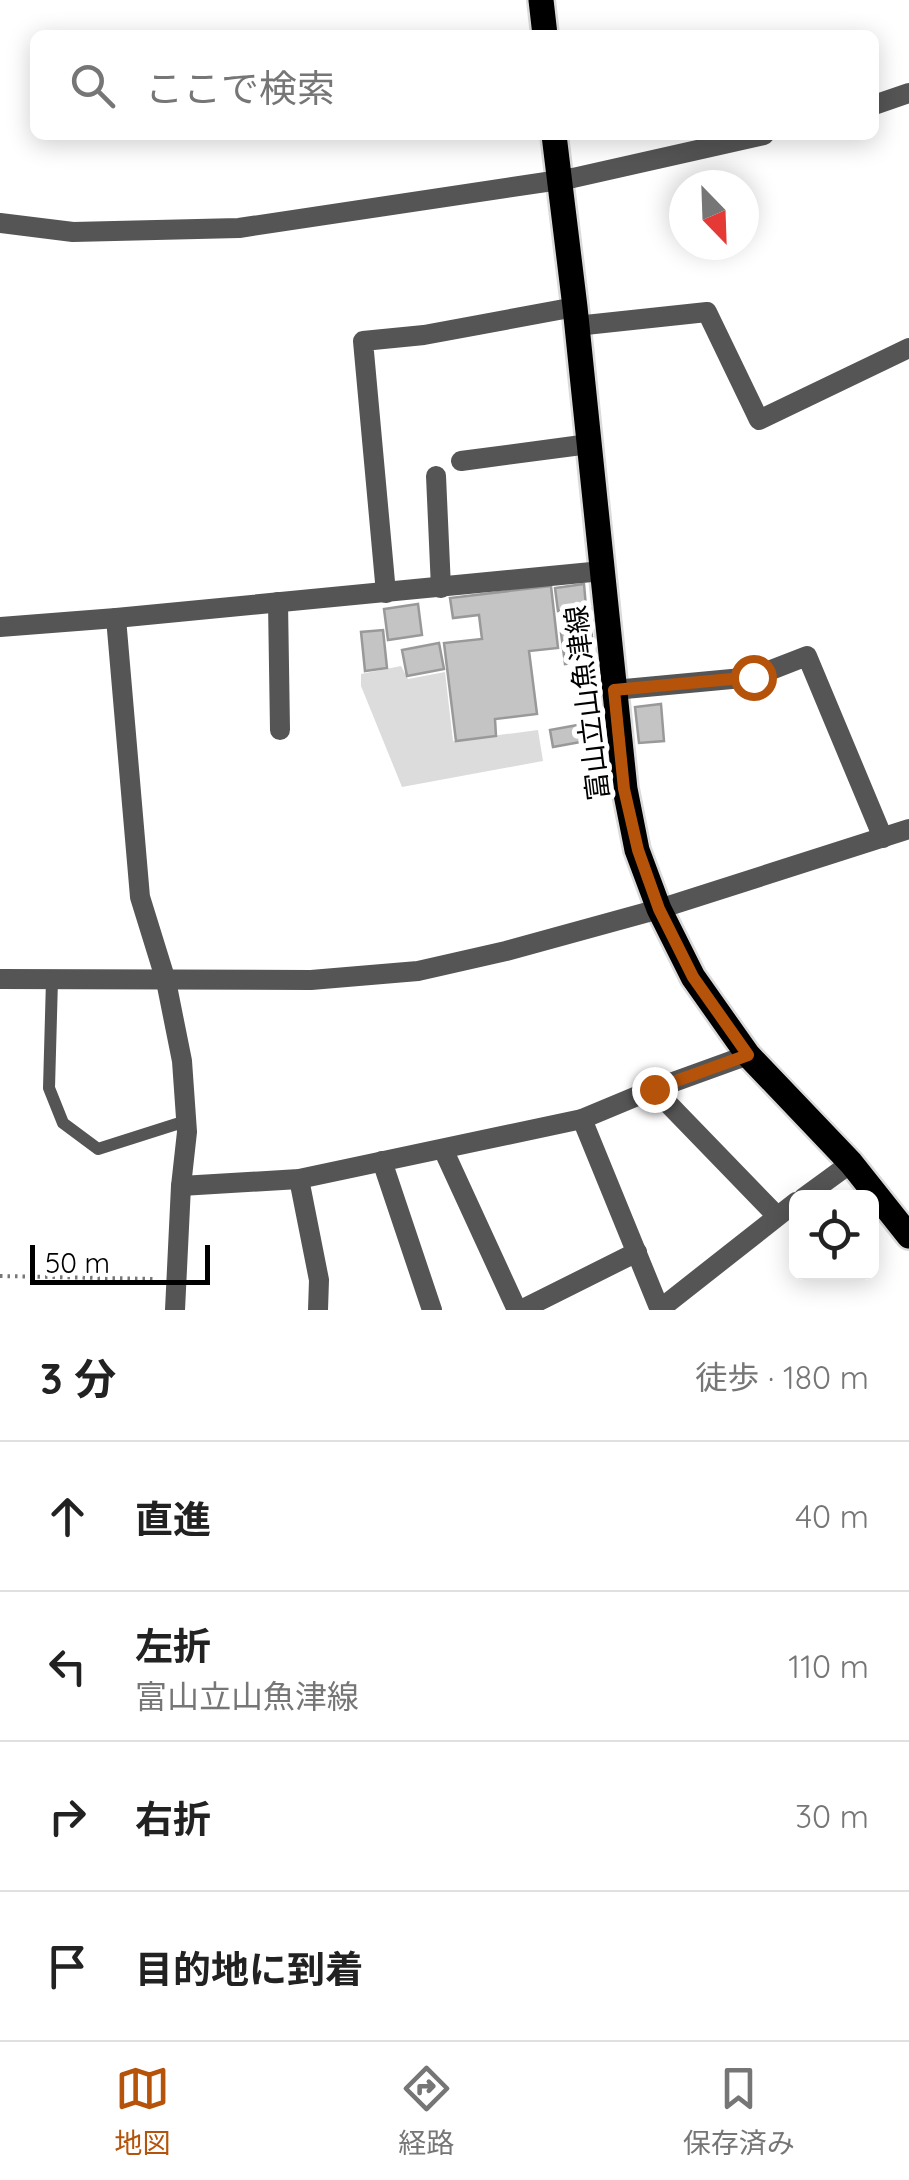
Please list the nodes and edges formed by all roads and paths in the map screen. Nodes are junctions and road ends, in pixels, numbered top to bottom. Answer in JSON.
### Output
{"nodes":[{"id":1,"x":541,"y":0,"type":"edge"},
{"id":2,"x":544,"y":30,"type":"edge"},
{"id":3,"x":909,"y":93,"type":"edge"},
{"id":4,"x":879,"y":103,"type":"edge"},
{"id":5,"x":554,"y":140,"type":"edge"},
{"id":6,"x":741,"y":140,"type":"edge"},
{"id":7,"x":558,"y":180,"type":"junction"},
{"id":8,"x":0,"y":223,"type":"edge"},
{"id":9,"x":576,"y":317,"type":"junction"},
{"id":10,"x":909,"y":348,"type":"edge"},
{"id":11,"x":589,"y":444,"type":"junction"},
{"id":12,"x":461,"y":461,"type":"dead end"},
{"id":13,"x":436,"y":476,"type":"dead end"},
{"id":14,"x":602,"y":571,"type":"junction"},
{"id":15,"x":441,"y":588,"type":"junction"},
{"id":16,"x":386,"y":593,"type":"junction"},
{"id":17,"x":278,"y":602,"type":"junction"},
{"id":18,"x":116,"y":618,"type":"junction"},
{"id":19,"x":0,"y":626,"type":"edge"},
{"id":20,"x":614,"y":690,"type":"junction"},
{"id":21,"x":280,"y":730,"type":"dead end"},
{"id":22,"x":909,"y":830,"type":"edge"},
{"id":23,"x":883,"y":838,"type":"junction"},
{"id":24,"x":659,"y":909,"type":"junction"},
{"id":25,"x":0,"y":979,"type":"edge"},
{"id":26,"x":52,"y":980,"type":"junction"},
{"id":27,"x":166,"y":981,"type":"junction"},
{"id":28,"x":748,"y":1055,"type":"junction"},
{"id":29,"x":654,"y":1089,"type":"junction"},
{"id":30,"x":582,"y":1119,"type":"junction"},
{"id":31,"x":186,"y":1121,"type":"junction"},
{"id":32,"x":443,"y":1148,"type":"junction"},
{"id":33,"x":382,"y":1161,"type":"junction"},
{"id":34,"x":851,"y":1163,"type":"junction"},
{"id":35,"x":300,"y":1180,"type":"junction"},
{"id":36,"x":180,"y":1186,"type":"junction"},
{"id":37,"x":814,"y":1190,"type":"edge"},
{"id":38,"x":789,"y":1207,"type":"edge"},
{"id":39,"x":777,"y":1216,"type":"junction"},
{"id":40,"x":909,"y":1236,"type":"edge"},
{"id":41,"x":637,"y":1252,"type":"junction"},
{"id":42,"x":0,"y":1276,"type":"edge"},
{"id":43,"x":176,"y":1280,"type":"junction"},
{"id":44,"x":176,"y":1310,"type":"edge"},
{"id":45,"x":318,"y":1310,"type":"edge"},
{"id":46,"x":432,"y":1310,"type":"edge"},
{"id":47,"x":519,"y":1310,"type":"edge"},
{"id":48,"x":660,"y":1310,"type":"edge"}],
"edges":[{"from":1,"to":2,"type":"main road"},
{"from":3,"to":4,"type":"street"},
{"from":5,"to":7,"type":"main road","name":"富山立山魚津線"},
{"from":6,"to":7,"type":"street"},
{"from":7,"to":8,"type":"street"},
{"from":7,"to":9,"type":"main road","name":"富山立山魚津線"},
{"from":9,"to":10,"type":"street"},
{"from":9,"to":11,"type":"main road","name":"富山立山魚津線"},
{"from":9,"to":16,"type":"street"},
{"from":11,"to":12,"type":"street"},
{"from":11,"to":14,"type":"main road","name":"富山立山魚津線"},
{"from":13,"to":15,"type":"street"},
{"from":14,"to":15,"type":"street"},
{"from":14,"to":20,"type":"main road","name":"富山立山魚津線"},
{"from":15,"to":16,"type":"street"},
{"from":16,"to":17,"type":"street"},
{"from":17,"to":18,"type":"street"},
{"from":17,"to":21,"type":"street"},
{"from":18,"to":19,"type":"street"},
{"from":18,"to":27,"type":"street"},
{"from":20,"to":23,"type":"street"},
{"from":20,"to":24,"type":"main road","name":"富山立山魚津線"},
{"from":22,"to":23,"type":"street"},
{"from":23,"to":24,"type":"street"},
{"from":24,"to":27,"type":"street"},
{"from":24,"to":28,"type":"main road","name":"富山立山魚津線"},
{"from":25,"to":26,"type":"street"},
{"from":26,"to":27,"type":"street"},
{"from":26,"to":31,"type":"lane"},
{"from":27,"to":31,"type":"street"},
{"from":28,"to":29,"type":"street"},
{"from":28,"to":34,"type":"main road","name":"富山立山魚津線"},
{"from":29,"to":30,"type":"street"},
{"from":29,"to":39,"type":"street"},
{"from":30,"to":32,"type":"street"},
{"from":30,"to":41,"type":"street"},
{"from":31,"to":36,"type":"street"},
{"from":32,"to":33,"type":"street"},
{"from":32,"to":47,"type":"street"},
{"from":33,"to":35,"type":"street"},
{"from":33,"to":46,"type":"street"},
{"from":34,"to":37,"type":"street"},
{"from":34,"to":40,"type":"main road","name":"富山立山魚津線"},
{"from":35,"to":36,"type":"street"},
{"from":35,"to":45,"type":"street"},
{"from":36,"to":43,"type":"street"},
{"from":38,"to":39,"type":"street"},
{"from":39,"to":48,"type":"street"},
{"from":41,"to":47,"type":"street"},
{"from":41,"to":48,"type":"street"},
{"from":42,"to":43,"type":"path"},
{"from":43,"to":44,"type":"street"}]}
